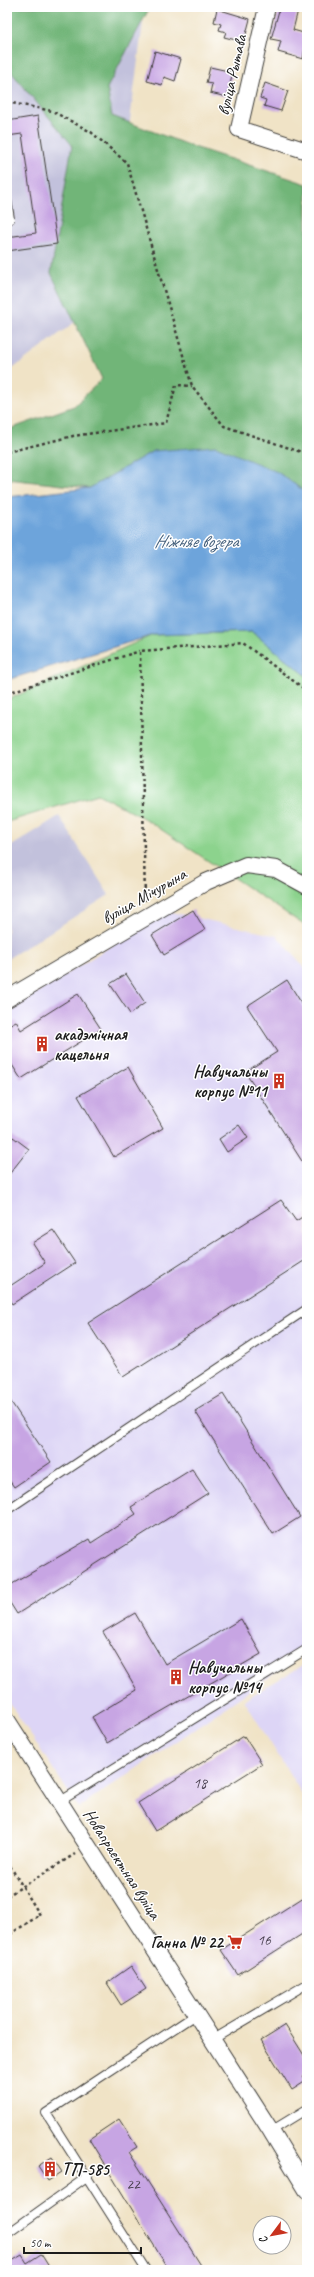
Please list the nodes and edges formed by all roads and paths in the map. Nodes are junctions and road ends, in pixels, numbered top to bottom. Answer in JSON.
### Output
{"nodes":[{"id":1,"x":267,"y":7,"type":"edge"},
{"id":2,"x":7,"y":102,"type":"edge"},
{"id":3,"x":307,"y":151,"type":"edge"},
{"id":4,"x":7,"y":200,"type":"edge"},
{"id":5,"x":10,"y":219,"type":"dead end"},
{"id":6,"x":192,"y":386,"type":"junction"},
{"id":7,"x":7,"y":452,"type":"edge"},
{"id":8,"x":307,"y":454,"type":"edge"},
{"id":9,"x":140,"y":651,"type":"junction"},
{"id":10,"x":307,"y":691,"type":"edge"},
{"id":11,"x":7,"y":693,"type":"edge"},
{"id":12,"x":307,"y":886,"type":"edge"},
{"id":13,"x":145,"y":918,"type":"junction"},
{"id":14,"x":7,"y":998,"type":"edge"},
{"id":15,"x":307,"y":1309,"type":"edge"},
{"id":16,"x":7,"y":1510,"type":"edge"},
{"id":17,"x":307,"y":1648,"type":"edge"},
{"id":18,"x":7,"y":1720,"type":"edge"},
{"id":19,"x":59,"y":1802,"type":"junction"},
{"id":20,"x":88,"y":1847,"type":"junction"},
{"id":21,"x":7,"y":1861,"type":"edge"},
{"id":22,"x":23,"y":1887,"type":"junction"},
{"id":23,"x":7,"y":1896,"type":"edge"},
{"id":24,"x":7,"y":1936,"type":"edge"},
{"id":25,"x":307,"y":1984,"type":"edge"},
{"id":26,"x":195,"y":2015,"type":"junction"},
{"id":27,"x":212,"y":2040,"type":"junction"},
{"id":28,"x":307,"y":2109,"type":"edge"},
{"id":29,"x":271,"y":2131,"type":"junction"},
{"id":30,"x":88,"y":2176,"type":"junction"},
{"id":31,"x":307,"y":2190,"type":"edge"},
{"id":32,"x":7,"y":2234,"type":"edge"},
{"id":33,"x":146,"y":2270,"type":"edge"}],
"edges":[{"from":1,"to":3,"type":"street","name":"вуліца Рытава"},
{"from":2,"to":6,"type":"path"},
{"from":4,"to":5,"type":"lane"},
{"from":6,"to":7,"type":"path"},
{"from":6,"to":8,"type":"path"},
{"from":9,"to":10,"type":"path"},
{"from":9,"to":11,"type":"path"},
{"from":9,"to":13,"type":"path"},
{"from":12,"to":13,"type":"street","name":"вуліца Мічурына"},
{"from":13,"to":14,"type":"street","name":"вуліца Мічурына"},
{"from":15,"to":16,"type":"lane"},
{"from":17,"to":19,"type":"lane"},
{"from":18,"to":19,"type":"street","name":"Новапраектная вуліца"},
{"from":19,"to":20,"type":"street","name":"Новапраектная вуліца"},
{"from":20,"to":22,"type":"path"},
{"from":20,"to":26,"type":"street","name":"Новапраектная вуліца"},
{"from":21,"to":22,"type":"path"},
{"from":22,"to":23,"type":"path"},
{"from":22,"to":24,"type":"path"},
{"from":25,"to":27,"type":"lane"},
{"from":26,"to":27,"type":"street","name":"Новапраектная вуліца"},
{"from":26,"to":30,"type":"lane"},
{"from":27,"to":29,"type":"street","name":"Новапраектная вуліца"},
{"from":28,"to":29,"type":"lane"},
{"from":29,"to":31,"type":"street","name":"Новапраектная вуліца"},
{"from":30,"to":32,"type":"lane"},
{"from":30,"to":33,"type":"lane"}]}
